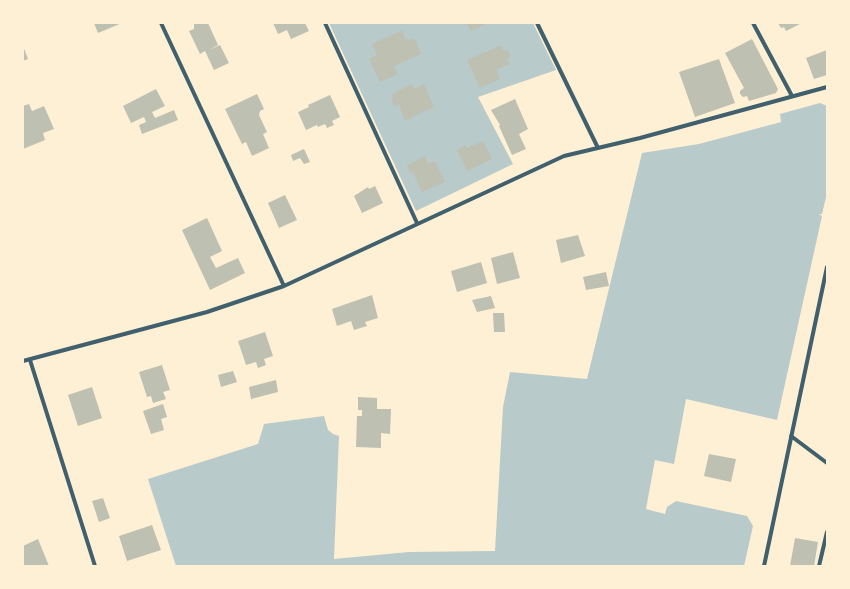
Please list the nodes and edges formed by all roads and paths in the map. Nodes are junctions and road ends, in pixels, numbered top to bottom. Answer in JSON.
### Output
{"nodes":[{"id":1,"x":161,"y":23,"type":"edge"},
{"id":2,"x":325,"y":23,"type":"edge"},
{"id":3,"x":537,"y":23,"type":"edge"},
{"id":4,"x":753,"y":23,"type":"edge"},
{"id":5,"x":827,"y":86,"type":"edge"},
{"id":6,"x":792,"y":96,"type":"junction"},
{"id":7,"x":598,"y":148,"type":"junction"},
{"id":8,"x":417,"y":223,"type":"junction"},
{"id":9,"x":827,"y":267,"type":"edge"},
{"id":10,"x":284,"y":286,"type":"junction"},
{"id":11,"x":30,"y":360,"type":"junction"},
{"id":12,"x":23,"y":361,"type":"edge"},
{"id":13,"x":791,"y":436,"type":"junction"},
{"id":14,"x":827,"y":463,"type":"edge"},
{"id":15,"x":827,"y":532,"type":"edge"},
{"id":16,"x":94,"y":566,"type":"edge"},
{"id":17,"x":764,"y":566,"type":"edge"},
{"id":18,"x":819,"y":566,"type":"edge"}],
"edges":[{"from":1,"to":10,"type":"street"},
{"from":2,"to":8,"type":"street"},
{"from":3,"to":7,"type":"street"},
{"from":4,"to":6,"type":"street"},
{"from":5,"to":6,"type":"street"},
{"from":6,"to":7,"type":"street"},
{"from":7,"to":8,"type":"street"},
{"from":8,"to":10,"type":"street"},
{"from":9,"to":13,"type":"street"},
{"from":10,"to":11,"type":"street"},
{"from":11,"to":12,"type":"street"},
{"from":11,"to":16,"type":"street"},
{"from":13,"to":14,"type":"street"},
{"from":13,"to":17,"type":"street"},
{"from":15,"to":18,"type":"street"}]}
